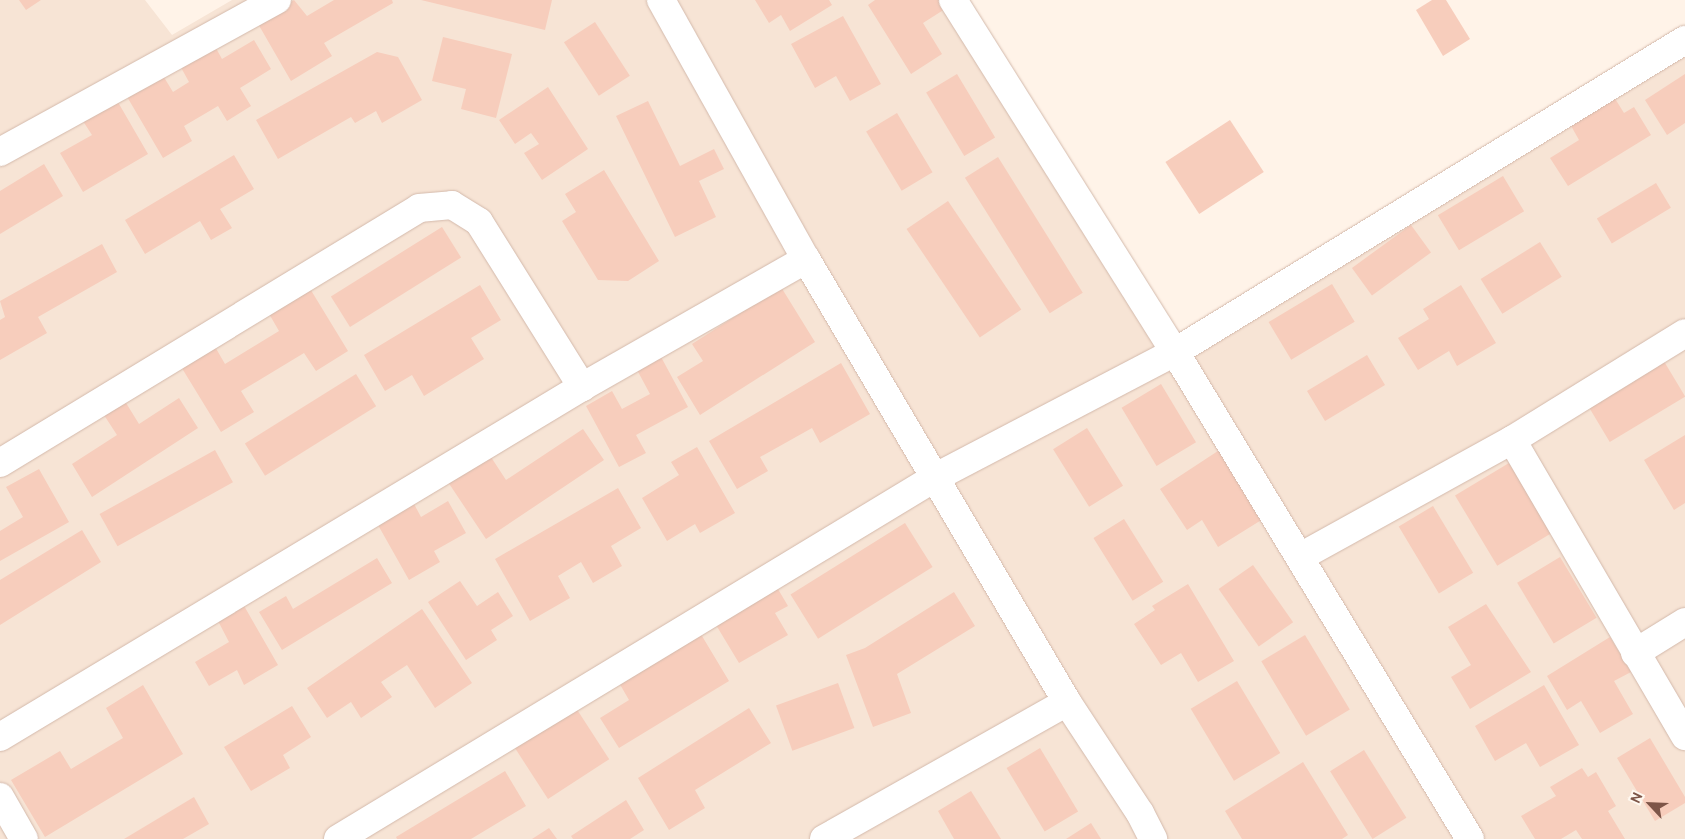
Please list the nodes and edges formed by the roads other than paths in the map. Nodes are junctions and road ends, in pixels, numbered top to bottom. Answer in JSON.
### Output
{"nodes":[{"id":1,"x":277,"y":0,"type":"edge"},
{"id":2,"x":661,"y":0,"type":"edge"},
{"id":3,"x":953,"y":0,"type":"edge"},
{"id":4,"x":1685,"y":40,"type":"edge"},
{"id":5,"x":0,"y":152,"type":"edge"},
{"id":6,"x":806,"y":259,"type":"junction"},
{"id":7,"x":1685,"y":333,"type":"edge"},
{"id":8,"x":1174,"y":352,"type":"junction"},
{"id":9,"x":582,"y":387,"type":"junction"},
{"id":10,"x":1512,"y":440,"type":"junction"},
{"id":11,"x":0,"y":463,"type":"edge"},
{"id":12,"x":936,"y":477,"type":"junction"},
{"id":13,"x":1300,"y":557,"type":"junction"},
{"id":14,"x":1685,"y":622,"type":"edge"},
{"id":15,"x":1635,"y":653,"type":"junction"},
{"id":16,"x":1067,"y":702,"type":"junction"},
{"id":17,"x":1685,"y":736,"type":"edge"},
{"id":18,"x":0,"y":738,"type":"edge"},
{"id":19,"x":0,"y":797,"type":"edge"},
{"id":20,"x":826,"y":838,"type":"edge"},
{"id":21,"x":24,"y":839,"type":"edge"},
{"id":22,"x":338,"y":839,"type":"edge"},
{"id":23,"x":1153,"y":839,"type":"edge"},
{"id":24,"x":1470,"y":839,"type":"edge"}],
"edges":[{"from":1,"to":5,"type":"street"},
{"from":2,"to":6,"type":"street"},
{"from":3,"to":8,"type":"street"},
{"from":4,"to":8,"type":"street"},
{"from":6,"to":9,"type":"street"},
{"from":6,"to":12,"type":"street"},
{"from":7,"to":10,"type":"street"},
{"from":8,"to":12,"type":"street"},
{"from":8,"to":13,"type":"street"},
{"from":9,"to":11,"type":"street"},
{"from":9,"to":18,"type":"street"},
{"from":10,"to":13,"type":"street"},
{"from":10,"to":15,"type":"street"},
{"from":12,"to":16,"type":"street"},
{"from":12,"to":22,"type":"street"},
{"from":13,"to":24,"type":"street"},
{"from":14,"to":15,"type":"street"},
{"from":15,"to":17,"type":"street"},
{"from":16,"to":20,"type":"street"},
{"from":16,"to":23,"type":"street"},
{"from":19,"to":21,"type":"street"}]}
